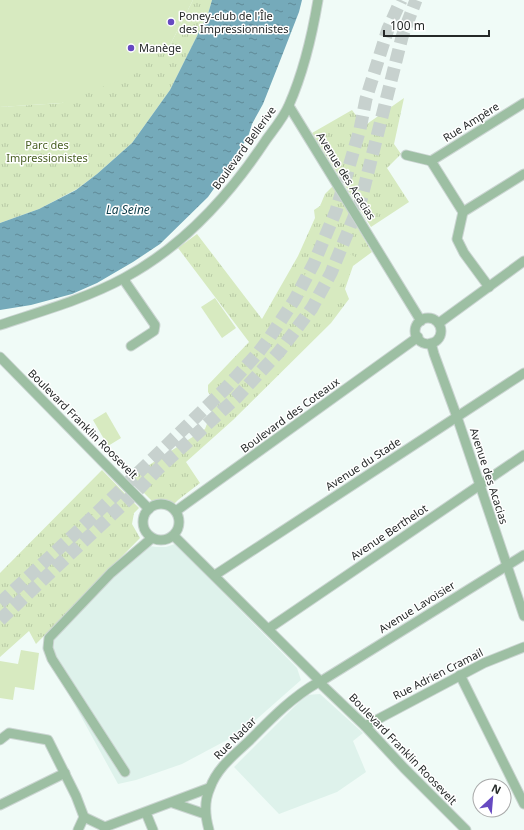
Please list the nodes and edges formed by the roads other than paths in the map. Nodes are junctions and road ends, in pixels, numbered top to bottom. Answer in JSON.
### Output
{"nodes":[{"id":1,"x":318,"y":0,"type":"edge"},
{"id":2,"x":524,"y":103,"type":"edge"},
{"id":3,"x":289,"y":106,"type":"junction"},
{"id":4,"x":406,"y":155,"type":"dead end"},
{"id":5,"x":431,"y":161,"type":"junction"},
{"id":6,"x":524,"y":174,"type":"edge"},
{"id":7,"x":463,"y":212,"type":"junction"},
{"id":8,"x":524,"y":261,"type":"edge"},
{"id":9,"x":124,"y":278,"type":"junction"},
{"id":10,"x":489,"y":287,"type":"junction"},
{"id":11,"x":421,"y":321,"type":"junction"},
{"id":12,"x":439,"y":323,"type":"junction"},
{"id":13,"x":0,"y":325,"type":"edge"},
{"id":14,"x":418,"y":337,"type":"junction"},
{"id":15,"x":431,"y":343,"type":"junction"},
{"id":16,"x":131,"y":346,"type":"dead end"},
{"id":17,"x":0,"y":357,"type":"edge"},
{"id":18,"x":524,"y":373,"type":"edge"},
{"id":19,"x":458,"y":417,"type":"junction"},
{"id":20,"x":524,"y":455,"type":"edge"},
{"id":21,"x":480,"y":485,"type":"junction"},
{"id":22,"x":149,"y":508,"type":"junction"},
{"id":23,"x":176,"y":511,"type":"junction"},
{"id":24,"x":174,"y":536,"type":"junction"},
{"id":25,"x":152,"y":538,"type":"junction"},
{"id":26,"x":524,"y":555,"type":"edge"},
{"id":27,"x":506,"y":566,"type":"junction"},
{"id":28,"x":214,"y":576,"type":"junction"},
{"id":29,"x":524,"y":616,"type":"edge"},
{"id":30,"x":268,"y":629,"type":"junction"},
{"id":31,"x":524,"y":648,"type":"edge"},
{"id":32,"x":460,"y":675,"type":"junction"},
{"id":33,"x":320,"y":682,"type":"junction"},
{"id":34,"x":365,"y":726,"type":"junction"},
{"id":35,"x":0,"y":740,"type":"edge"},
{"id":36,"x":125,"y":772,"type":"dead end"},
{"id":37,"x":65,"y":774,"type":"junction"},
{"id":38,"x":209,"y":788,"type":"junction"},
{"id":39,"x":174,"y":802,"type":"junction"},
{"id":40,"x":524,"y":804,"type":"edge"},
{"id":41,"x":0,"y":805,"type":"edge"},
{"id":42,"x":146,"y":813,"type":"junction"},
{"id":43,"x":206,"y":814,"type":"junction"},
{"id":44,"x":84,"y":818,"type":"junction"},
{"id":45,"x":104,"y":829,"type":"edge"},
{"id":46,"x":78,"y":830,"type":"edge"},
{"id":47,"x":153,"y":830,"type":"edge"},
{"id":48,"x":209,"y":830,"type":"edge"},
{"id":49,"x":466,"y":830,"type":"edge"}],
"edges":[{"from":1,"to":3,"type":"street","name":"Boulevard Bellerive"},
{"from":2,"to":5,"type":"street","name":"Rue Ampère"},
{"from":3,"to":9,"type":"street","name":"Boulevard Bellerive"},
{"from":3,"to":11,"type":"street","name":"Avenue des Acacias"},
{"from":4,"to":5,"type":"street"},
{"from":5,"to":7,"type":"street"},
{"from":6,"to":7,"type":"street"},
{"from":7,"to":10,"type":"street"},
{"from":8,"to":10,"type":"street"},
{"from":9,"to":13,"type":"street","name":"Boulevard Bellerive"},
{"from":9,"to":16,"type":"street"},
{"from":10,"to":12,"type":"street"},
{"from":11,"to":12,"type":"street"},
{"from":11,"to":14,"type":"street"},
{"from":12,"to":15,"type":"street"},
{"from":14,"to":15,"type":"street"},
{"from":14,"to":23,"type":"street","name":"Boulevard des Coteaux"},
{"from":15,"to":19,"type":"street","name":"Avenue des Acacias"},
{"from":17,"to":22,"type":"street","name":"Boulevard Franklin Roosevelt"},
{"from":18,"to":19,"type":"street","name":"Avenue du Stade"},
{"from":19,"to":21,"type":"street","name":"Avenue des Acacias"},
{"from":19,"to":28,"type":"street","name":"Avenue du Stade"},
{"from":20,"to":21,"type":"street","name":"Avenue Berthelot"},
{"from":21,"to":27,"type":"street","name":"Avenue des Acacias"},
{"from":21,"to":30,"type":"street","name":"Avenue Berthelot"},
{"from":22,"to":23,"type":"street"},
{"from":22,"to":25,"type":"street"},
{"from":23,"to":24,"type":"street"},
{"from":24,"to":25,"type":"street"},
{"from":24,"to":28,"type":"street","name":"Boulevard Franklin Roosevelt"},
{"from":25,"to":36,"type":"street"},
{"from":26,"to":27,"type":"street","name":"Avenue Lavoisier"},
{"from":27,"to":29,"type":"street","name":"Avenue des Acacias"},
{"from":27,"to":33,"type":"street","name":"Avenue Lavoisier"},
{"from":28,"to":30,"type":"street","name":"Boulevard Franklin Roosevelt"},
{"from":30,"to":33,"type":"street","name":"Boulevard Franklin Roosevelt"},
{"from":31,"to":32,"type":"street","name":"Rue Adrien Cramail"},
{"from":32,"to":34,"type":"street","name":"Rue Adrien Cramail"},
{"from":32,"to":40,"type":"street"},
{"from":33,"to":34,"type":"street","name":"Boulevard Franklin Roosevelt"},
{"from":33,"to":38,"type":"street","name":"Rue Nadar"},
{"from":34,"to":49,"type":"street","name":"Boulevard Franklin Roosevelt"},
{"from":35,"to":37,"type":"street"},
{"from":37,"to":41,"type":"street"},
{"from":37,"to":44,"type":"street"},
{"from":38,"to":39,"type":"street"},
{"from":38,"to":43,"type":"street","name":"Rue Nadar"},
{"from":39,"to":42,"type":"street"},
{"from":39,"to":43,"type":"street"},
{"from":42,"to":45,"type":"street"},
{"from":42,"to":47,"type":"street"},
{"from":43,"to":48,"type":"street","name":"Rue Nadar"},
{"from":44,"to":45,"type":"street"},
{"from":44,"to":46,"type":"street"}]}
